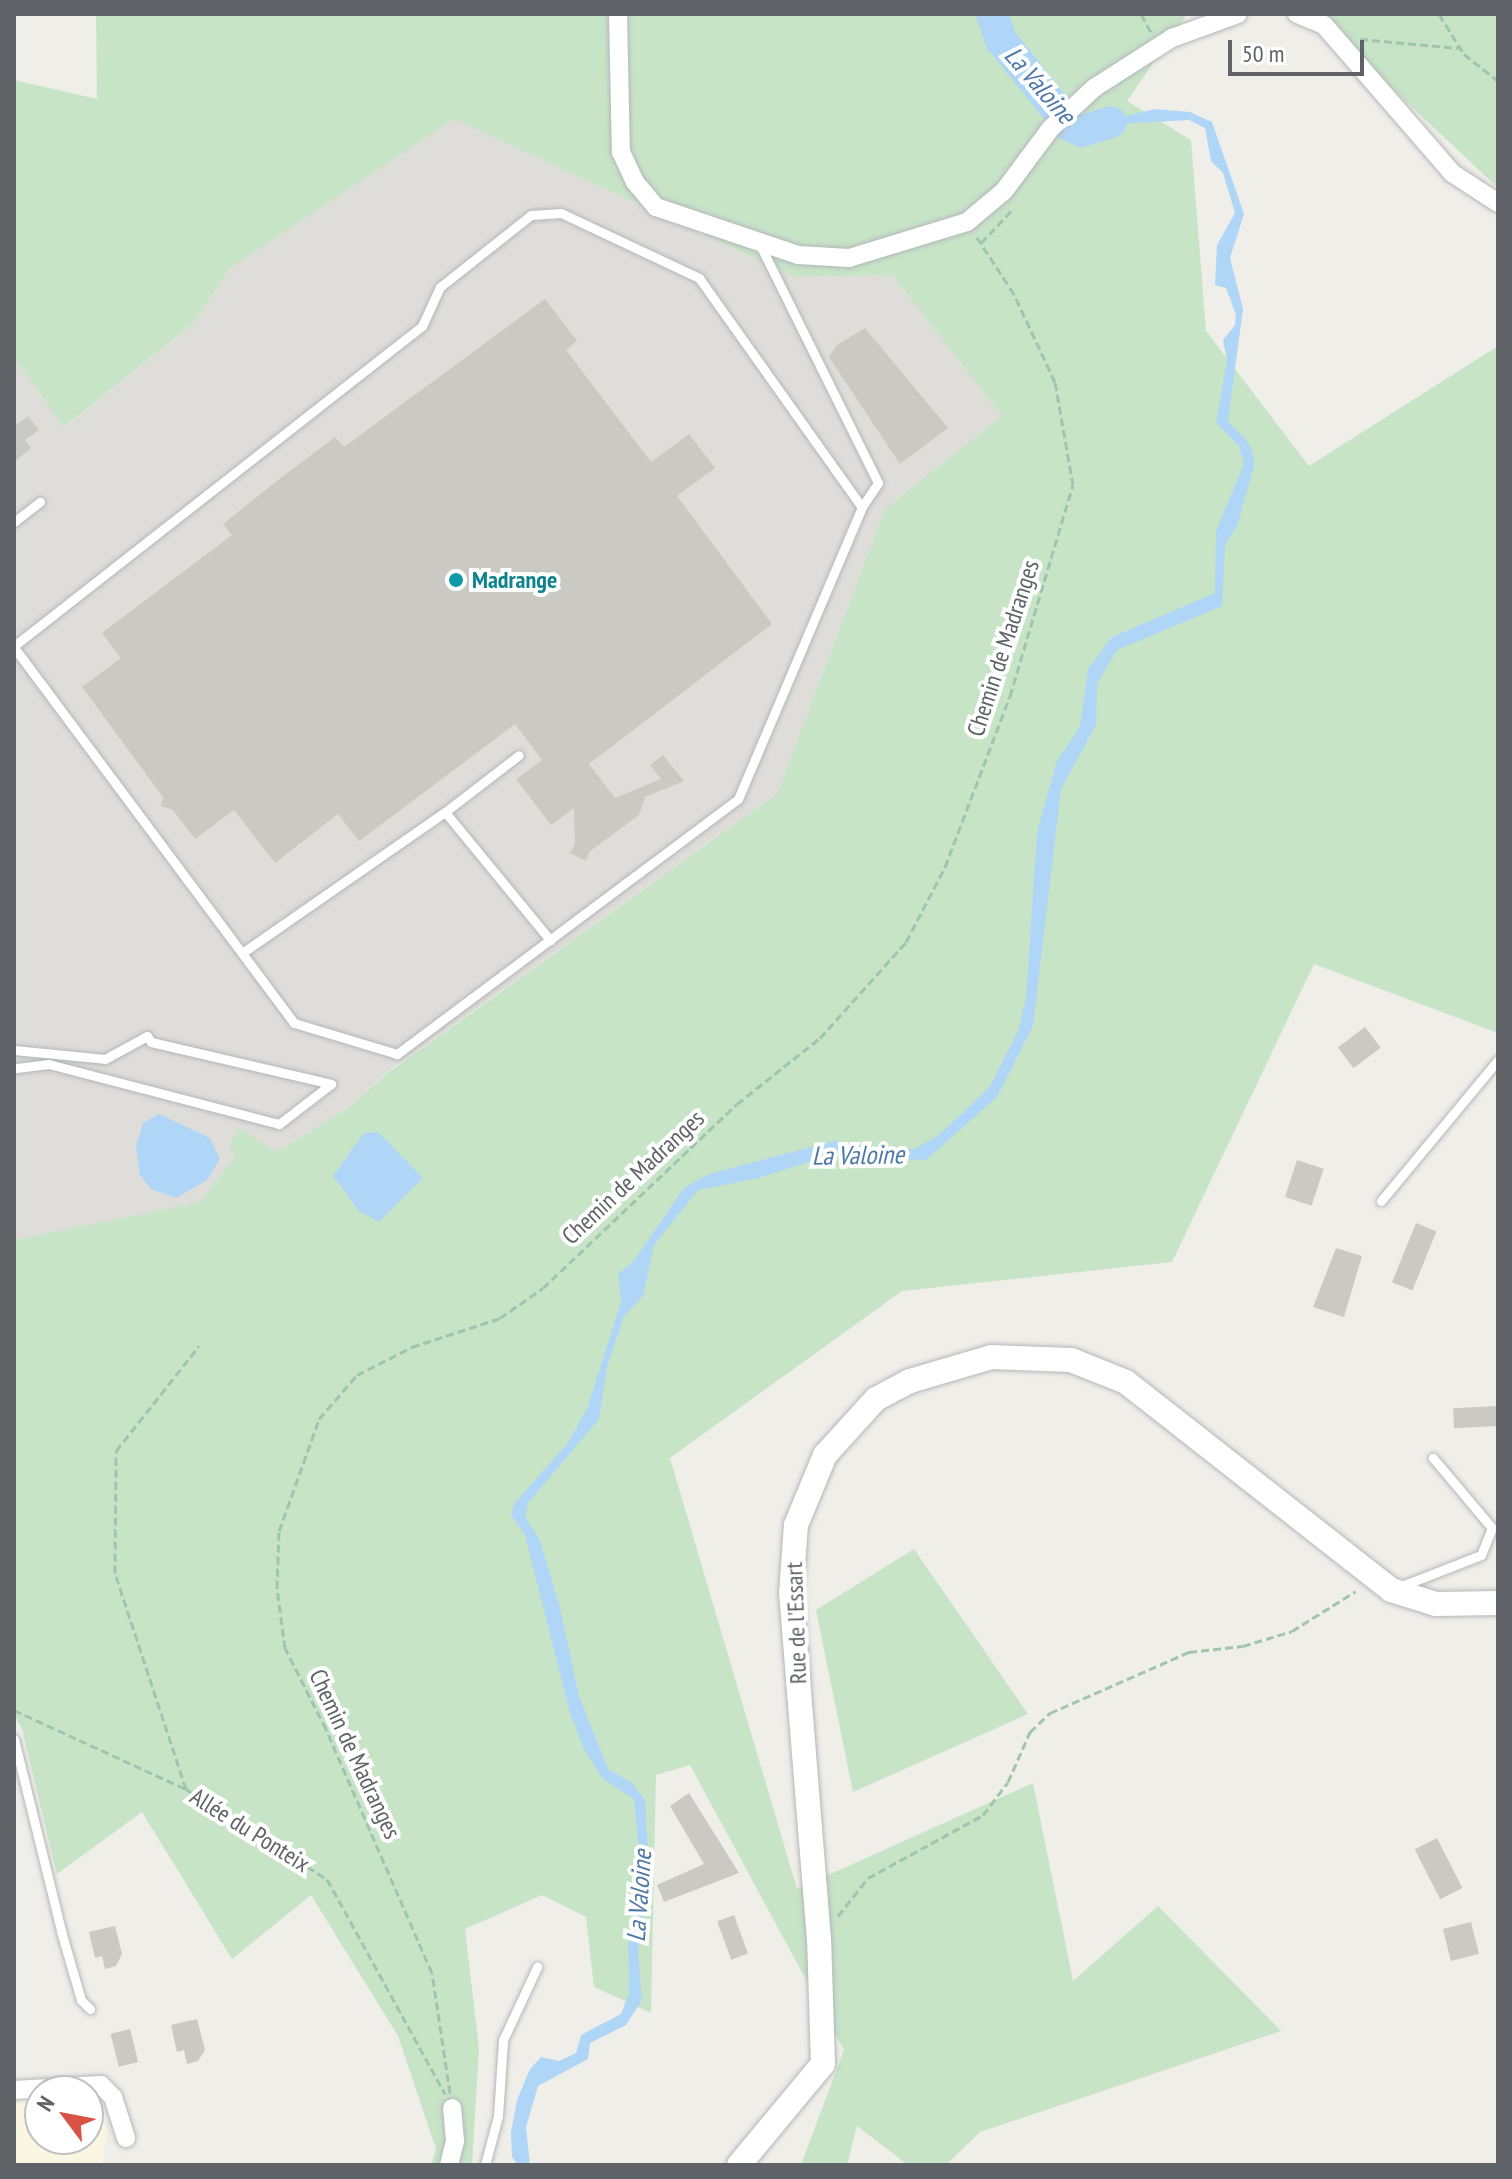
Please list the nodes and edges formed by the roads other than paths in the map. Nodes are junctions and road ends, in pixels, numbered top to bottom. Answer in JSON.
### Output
{"nodes":[{"id":1,"x":618,"y":14,"type":"edge"},
{"id":2,"x":1238,"y":14,"type":"edge"},
{"id":3,"x":1297,"y":14,"type":"edge"},
{"id":4,"x":1498,"y":203,"type":"edge"},
{"id":5,"x":759,"y":242,"type":"junction"},
{"id":6,"x":40,"y":502,"type":"dead end"},
{"id":7,"x":862,"y":507,"type":"junction"},
{"id":8,"x":14,"y":522,"type":"edge"},
{"id":9,"x":14,"y":629,"type":"edge"},
{"id":10,"x":24,"y":639,"type":"junction"},
{"id":11,"x":14,"y":647,"type":"edge"},
{"id":12,"x":519,"y":755,"type":"dead end"},
{"id":13,"x":445,"y":812,"type":"junction"},
{"id":14,"x":550,"y":940,"type":"junction"},
{"id":15,"x":242,"y":953,"type":"junction"},
{"id":16,"x":14,"y":1050,"type":"edge"},
{"id":17,"x":1498,"y":1060,"type":"edge"},
{"id":18,"x":14,"y":1068,"type":"edge"},
{"id":19,"x":1381,"y":1201,"type":"dead end"},
{"id":20,"x":1433,"y":1458,"type":"dead end"},
{"id":21,"x":1383,"y":1584,"type":"junction"},
{"id":22,"x":1498,"y":1603,"type":"edge"},
{"id":23,"x":14,"y":1739,"type":"edge"},
{"id":24,"x":537,"y":1967,"type":"dead end"},
{"id":25,"x":90,"y":2009,"type":"dead end"},
{"id":26,"x":14,"y":2090,"type":"edge"},
{"id":27,"x":452,"y":2108,"type":"road end"},
{"id":28,"x":126,"y":2138,"type":"dead end"},
{"id":29,"x":449,"y":2165,"type":"edge"},
{"id":30,"x":485,"y":2165,"type":"edge"},
{"id":31,"x":739,"y":2165,"type":"edge"}],
"edges":[{"from":1,"to":5,"type":"street"},
{"from":2,"to":5,"type":"street"},
{"from":3,"to":4,"type":"street"},
{"from":5,"to":7,"type":"lane"},
{"from":6,"to":8,"type":"lane"},
{"from":7,"to":10,"type":"lane"},
{"from":7,"to":14,"type":"lane"},
{"from":9,"to":10,"type":"lane"},
{"from":10,"to":11,"type":"lane"},
{"from":11,"to":15,"type":"lane"},
{"from":12,"to":13,"type":"lane"},
{"from":13,"to":14,"type":"lane"},
{"from":13,"to":15,"type":"lane"},
{"from":14,"to":15,"type":"lane"},
{"from":16,"to":18,"type":"lane"},
{"from":17,"to":19,"type":"lane"},
{"from":20,"to":21,"type":"lane"},
{"from":21,"to":22,"type":"street","name":"Rue de l'Essart"},
{"from":21,"to":31,"type":"street","name":"Rue de l'Essart"},
{"from":23,"to":25,"type":"lane"},
{"from":24,"to":30,"type":"lane"},
{"from":26,"to":28,"type":"street"},
{"from":27,"to":29,"type":"street"}]}
